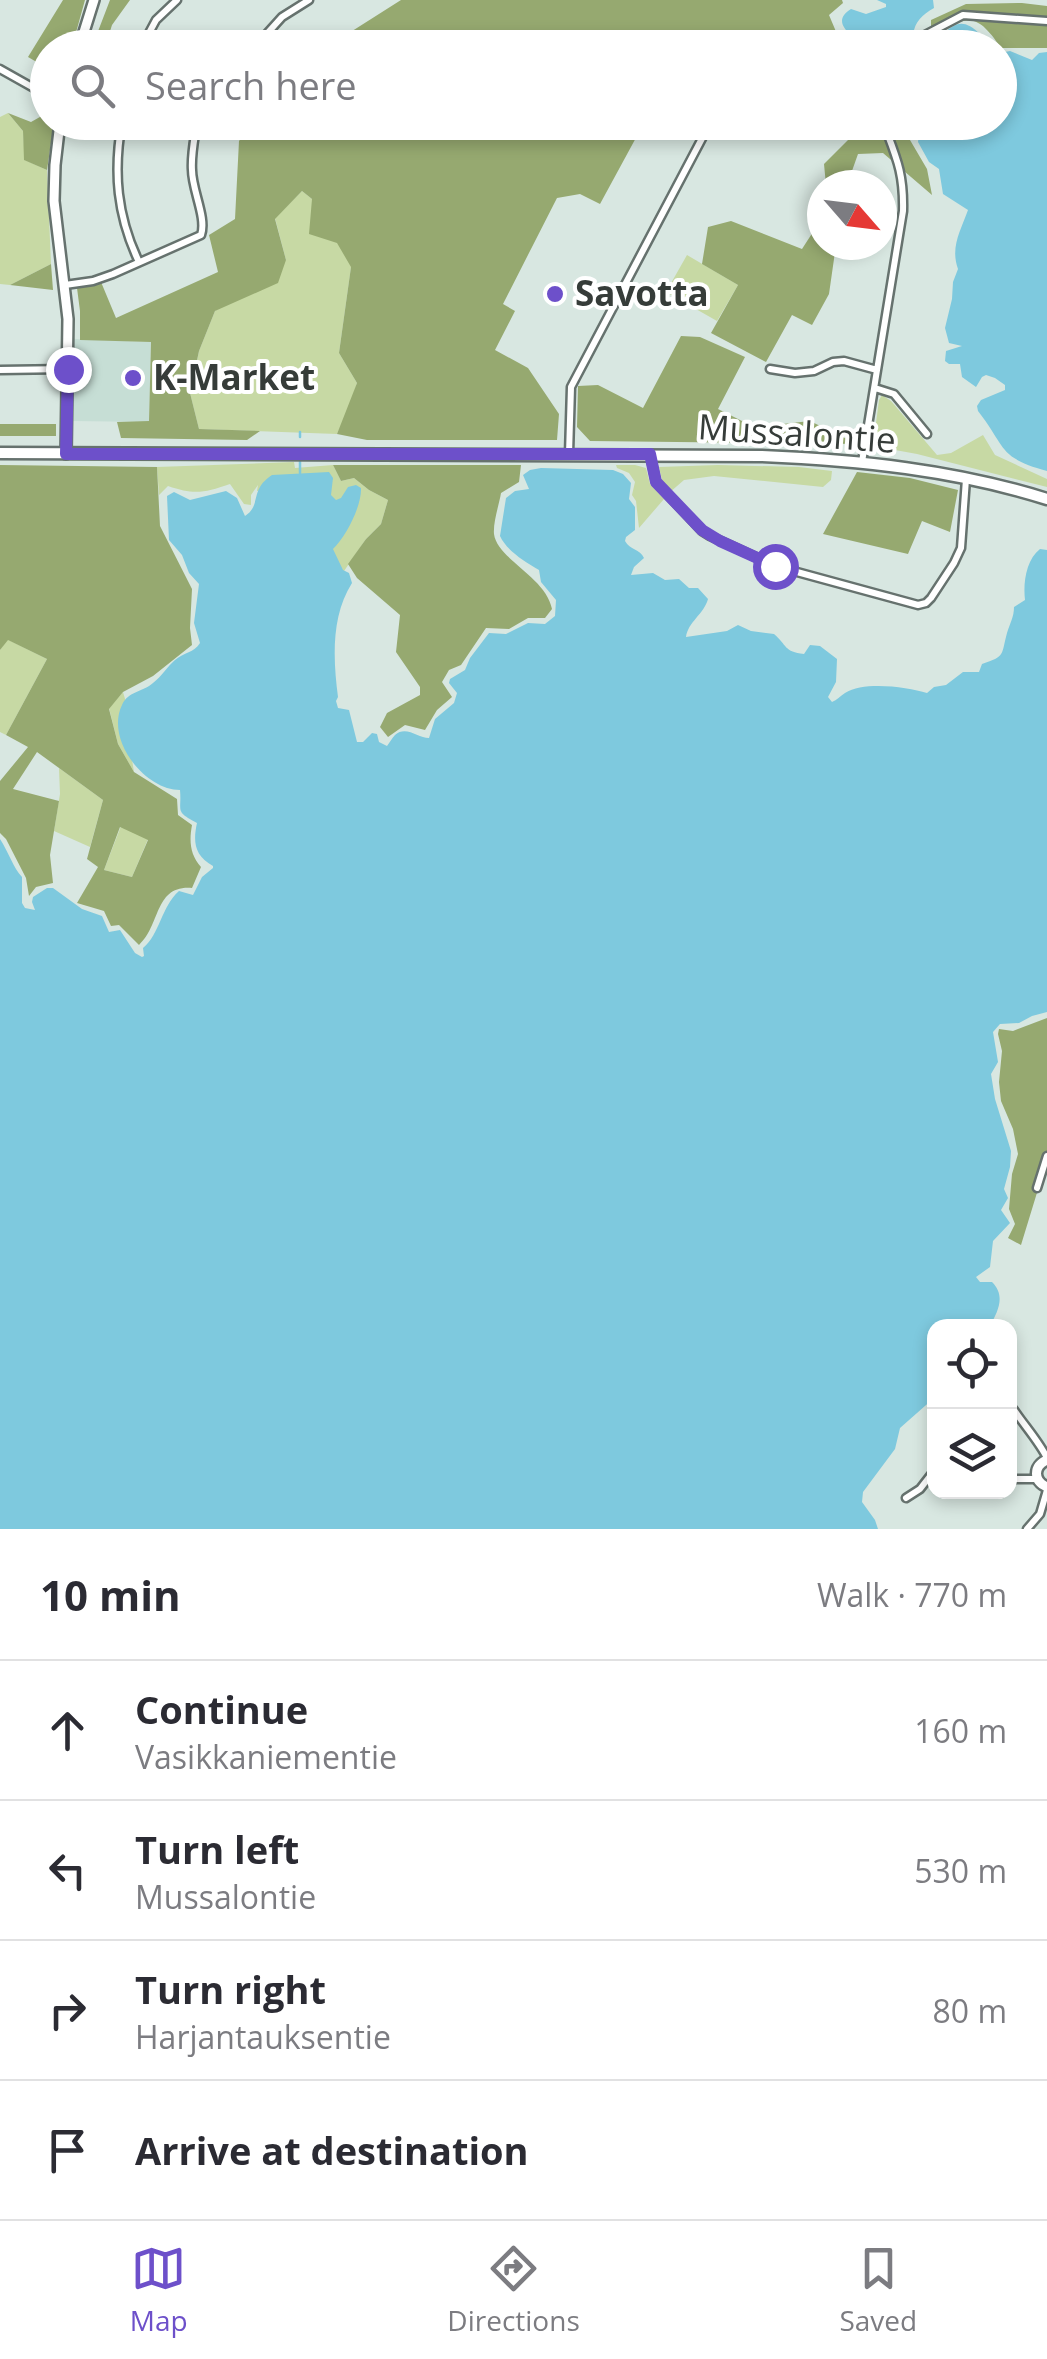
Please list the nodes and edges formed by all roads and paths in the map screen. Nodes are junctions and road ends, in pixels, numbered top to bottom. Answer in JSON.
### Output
{"nodes":[{"id":1,"x":94,"y":0,"type":"edge"},
{"id":2,"x":176,"y":0,"type":"edge"},
{"id":3,"x":310,"y":0,"type":"edge"},
{"id":4,"x":1047,"y":20,"type":"edge"},
{"id":5,"x":85,"y":30,"type":"edge"},
{"id":6,"x":151,"y":30,"type":"edge"},
{"id":7,"x":270,"y":30,"type":"edge"},
{"id":8,"x":934,"y":30,"type":"edge"},
{"id":9,"x":0,"y":70,"type":"edge"},
{"id":10,"x":30,"y":86,"type":"edge"},
{"id":11,"x":58,"y":140,"type":"edge"},
{"id":12,"x":119,"y":140,"type":"edge"},
{"id":13,"x":196,"y":140,"type":"edge"},
{"id":14,"x":701,"y":140,"type":"edge"},
{"id":15,"x":890,"y":140,"type":"edge"},
{"id":16,"x":138,"y":262,"type":"junction"},
{"id":17,"x":65,"y":285,"type":"junction"},
{"id":18,"x":68,"y":369,"type":"junction"},
{"id":19,"x":770,"y":369,"type":"dead end"},
{"id":20,"x":0,"y":370,"type":"edge"},
{"id":21,"x":877,"y":370,"type":"junction"},
{"id":22,"x":874,"y":388,"type":"junction"},
{"id":23,"x":927,"y":434,"type":"dead end"},
{"id":24,"x":0,"y":454,"type":"edge"},
{"id":25,"x":66,"y":454,"type":"junction"},
{"id":26,"x":569,"y":454,"type":"junction"},
{"id":27,"x":650,"y":454,"type":"junction"},
{"id":28,"x":862,"y":462,"type":"junction"},
{"id":29,"x":966,"y":479,"type":"junction"},
{"id":30,"x":1047,"y":498,"type":"edge"},
{"id":31,"x":1047,"y":1156,"type":"edge"},
{"id":32,"x":1037,"y":1188,"type":"dead end"},
{"id":33,"x":1017,"y":1415,"type":"edge"},
{"id":34,"x":1047,"y":1459,"type":"edge"},
{"id":35,"x":1037,"y":1478,"type":"junction"},
{"id":36,"x":1017,"y":1479,"type":"edge"},
{"id":37,"x":927,"y":1480,"type":"edge"},
{"id":38,"x":1047,"y":1488,"type":"edge"},
{"id":39,"x":906,"y":1498,"type":"dead end"},
{"id":40,"x":1044,"y":1516,"type":"edge"},
{"id":41,"x":1027,"y":1529,"type":"edge"}],
"edges":[{"from":1,"to":5,"type":"street"},
{"from":2,"to":6,"type":"street"},
{"from":3,"to":7,"type":"street"},
{"from":4,"to":8,"type":"street"},
{"from":9,"to":10,"type":"street"},
{"from":11,"to":17,"type":"street"},
{"from":12,"to":16,"type":"street"},
{"from":13,"to":16,"type":"street"},
{"from":14,"to":26,"type":"street"},
{"from":15,"to":21,"type":"street"},
{"from":16,"to":17,"type":"street"},
{"from":17,"to":18,"type":"street"},
{"from":18,"to":20,"type":"street"},
{"from":18,"to":25,"type":"street"},
{"from":19,"to":21,"type":"street"},
{"from":21,"to":22,"type":"street"},
{"from":22,"to":23,"type":"street"},
{"from":22,"to":28,"type":"street"},
{"from":24,"to":25,"type":"main road","name":"Mussalontie"},
{"from":25,"to":26,"type":"main road","name":"Mussalontie"},
{"from":26,"to":27,"type":"main road","name":"Mussalontie"},
{"from":27,"to":28,"type":"main road","name":"Mussalontie"},
{"from":27,"to":29,"type":"street"},
{"from":28,"to":29,"type":"main road","name":"Mussalontie"},
{"from":29,"to":30,"type":"main road","name":"Mussalontie"},
{"from":31,"to":32,"type":"street"},
{"from":33,"to":34,"type":"street"},
{"from":34,"to":35,"type":"street"},
{"from":35,"to":36,"type":"street"},
{"from":35,"to":38,"type":"street"},
{"from":37,"to":39,"type":"street"},
{"from":38,"to":40,"type":"street"},
{"from":40,"to":41,"type":"street"}]}
